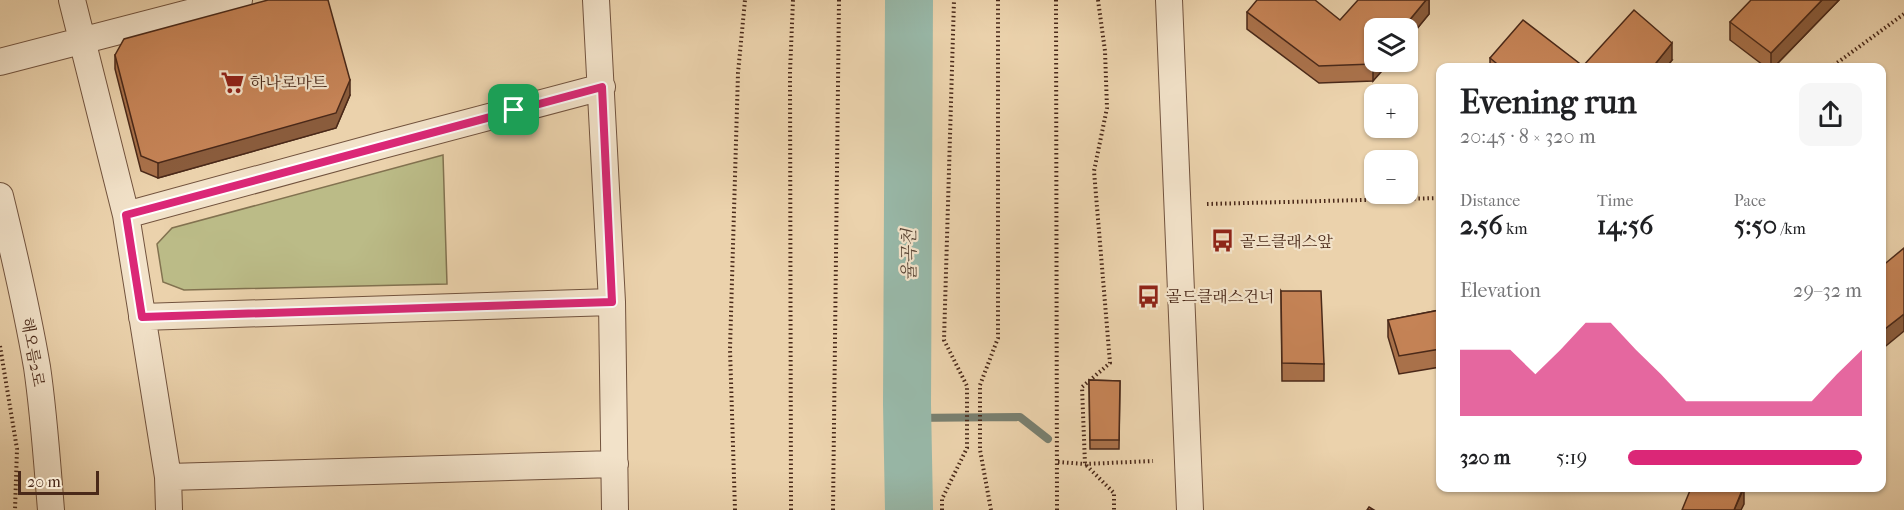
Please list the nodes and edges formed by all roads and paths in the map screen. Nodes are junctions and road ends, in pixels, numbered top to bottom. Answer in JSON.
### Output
{"nodes":[{"id":1,"x":72,"y":0,"type":"edge"},
{"id":2,"x":239,"y":0,"type":"edge"},
{"id":3,"x":596,"y":0,"type":"edge"},
{"id":4,"x":745,"y":0,"type":"edge"},
{"id":5,"x":793,"y":0,"type":"edge"},
{"id":6,"x":839,"y":0,"type":"edge"},
{"id":7,"x":954,"y":0,"type":"edge"},
{"id":8,"x":998,"y":0,"type":"edge"},
{"id":9,"x":1056,"y":0,"type":"edge"},
{"id":10,"x":1098,"y":0,"type":"edge"},
{"id":11,"x":1169,"y":0,"type":"edge"},
{"id":12,"x":1904,"y":14,"type":"edge"},
{"id":13,"x":82,"y":42,"type":"junction"},
{"id":14,"x":0,"y":62,"type":"edge"},
{"id":15,"x":1837,"y":63,"type":"edge"},
{"id":16,"x":602,"y":87,"type":"junction"},
{"id":17,"x":0,"y":196,"type":"edge"},
{"id":18,"x":1436,"y":198,"type":"edge"},
{"id":19,"x":1207,"y":204,"type":"dead end"},
{"id":20,"x":126,"y":215,"type":"junction"},
{"id":21,"x":612,"y":302,"type":"junction"},
{"id":22,"x":142,"y":317,"type":"junction"},
{"id":23,"x":0,"y":346,"type":"edge"},
{"id":24,"x":1153,"y":461,"type":"dead end"},
{"id":25,"x":1058,"y":462,"type":"junction"},
{"id":26,"x":615,"y":464,"type":"junction"},
{"id":27,"x":1085,"y":464,"type":"junction"},
{"id":28,"x":168,"y":477,"type":"junction"},
{"id":29,"x":15,"y":510,"type":"edge"},
{"id":30,"x":51,"y":510,"type":"edge"},
{"id":31,"x":170,"y":510,"type":"edge"},
{"id":32,"x":615,"y":510,"type":"edge"},
{"id":33,"x":735,"y":510,"type":"edge"},
{"id":34,"x":791,"y":510,"type":"edge"},
{"id":35,"x":833,"y":510,"type":"edge"},
{"id":36,"x":942,"y":510,"type":"edge"},
{"id":37,"x":992,"y":510,"type":"edge"},
{"id":38,"x":1057,"y":510,"type":"edge"},
{"id":39,"x":1114,"y":510,"type":"edge"},
{"id":40,"x":1190,"y":510,"type":"edge"}],
"edges":[{"from":1,"to":13,"type":"street"},
{"from":2,"to":13,"type":"street"},
{"from":3,"to":16,"type":"street"},
{"from":4,"to":33,"type":"path"},
{"from":5,"to":34,"type":"path"},
{"from":6,"to":35,"type":"path"},
{"from":7,"to":36,"type":"path"},
{"from":8,"to":37,"type":"path"},
{"from":9,"to":25,"type":"path"},
{"from":10,"to":27,"type":"path"},
{"from":11,"to":40,"type":"street"},
{"from":12,"to":15,"type":"path"},
{"from":13,"to":14,"type":"street"},
{"from":13,"to":20,"type":"street"},
{"from":16,"to":20,"type":"street"},
{"from":16,"to":21,"type":"street"},
{"from":17,"to":30,"type":"street","name":"해오름2로"},
{"from":18,"to":19,"type":"path"},
{"from":20,"to":22,"type":"street"},
{"from":21,"to":22,"type":"street"},
{"from":21,"to":26,"type":"street"},
{"from":22,"to":28,"type":"street"},
{"from":23,"to":29,"type":"path"},
{"from":24,"to":27,"type":"path"},
{"from":25,"to":27,"type":"path"},
{"from":25,"to":38,"type":"path"},
{"from":26,"to":28,"type":"street"},
{"from":26,"to":32,"type":"street"},
{"from":27,"to":39,"type":"path"},
{"from":28,"to":31,"type":"street"}]}
